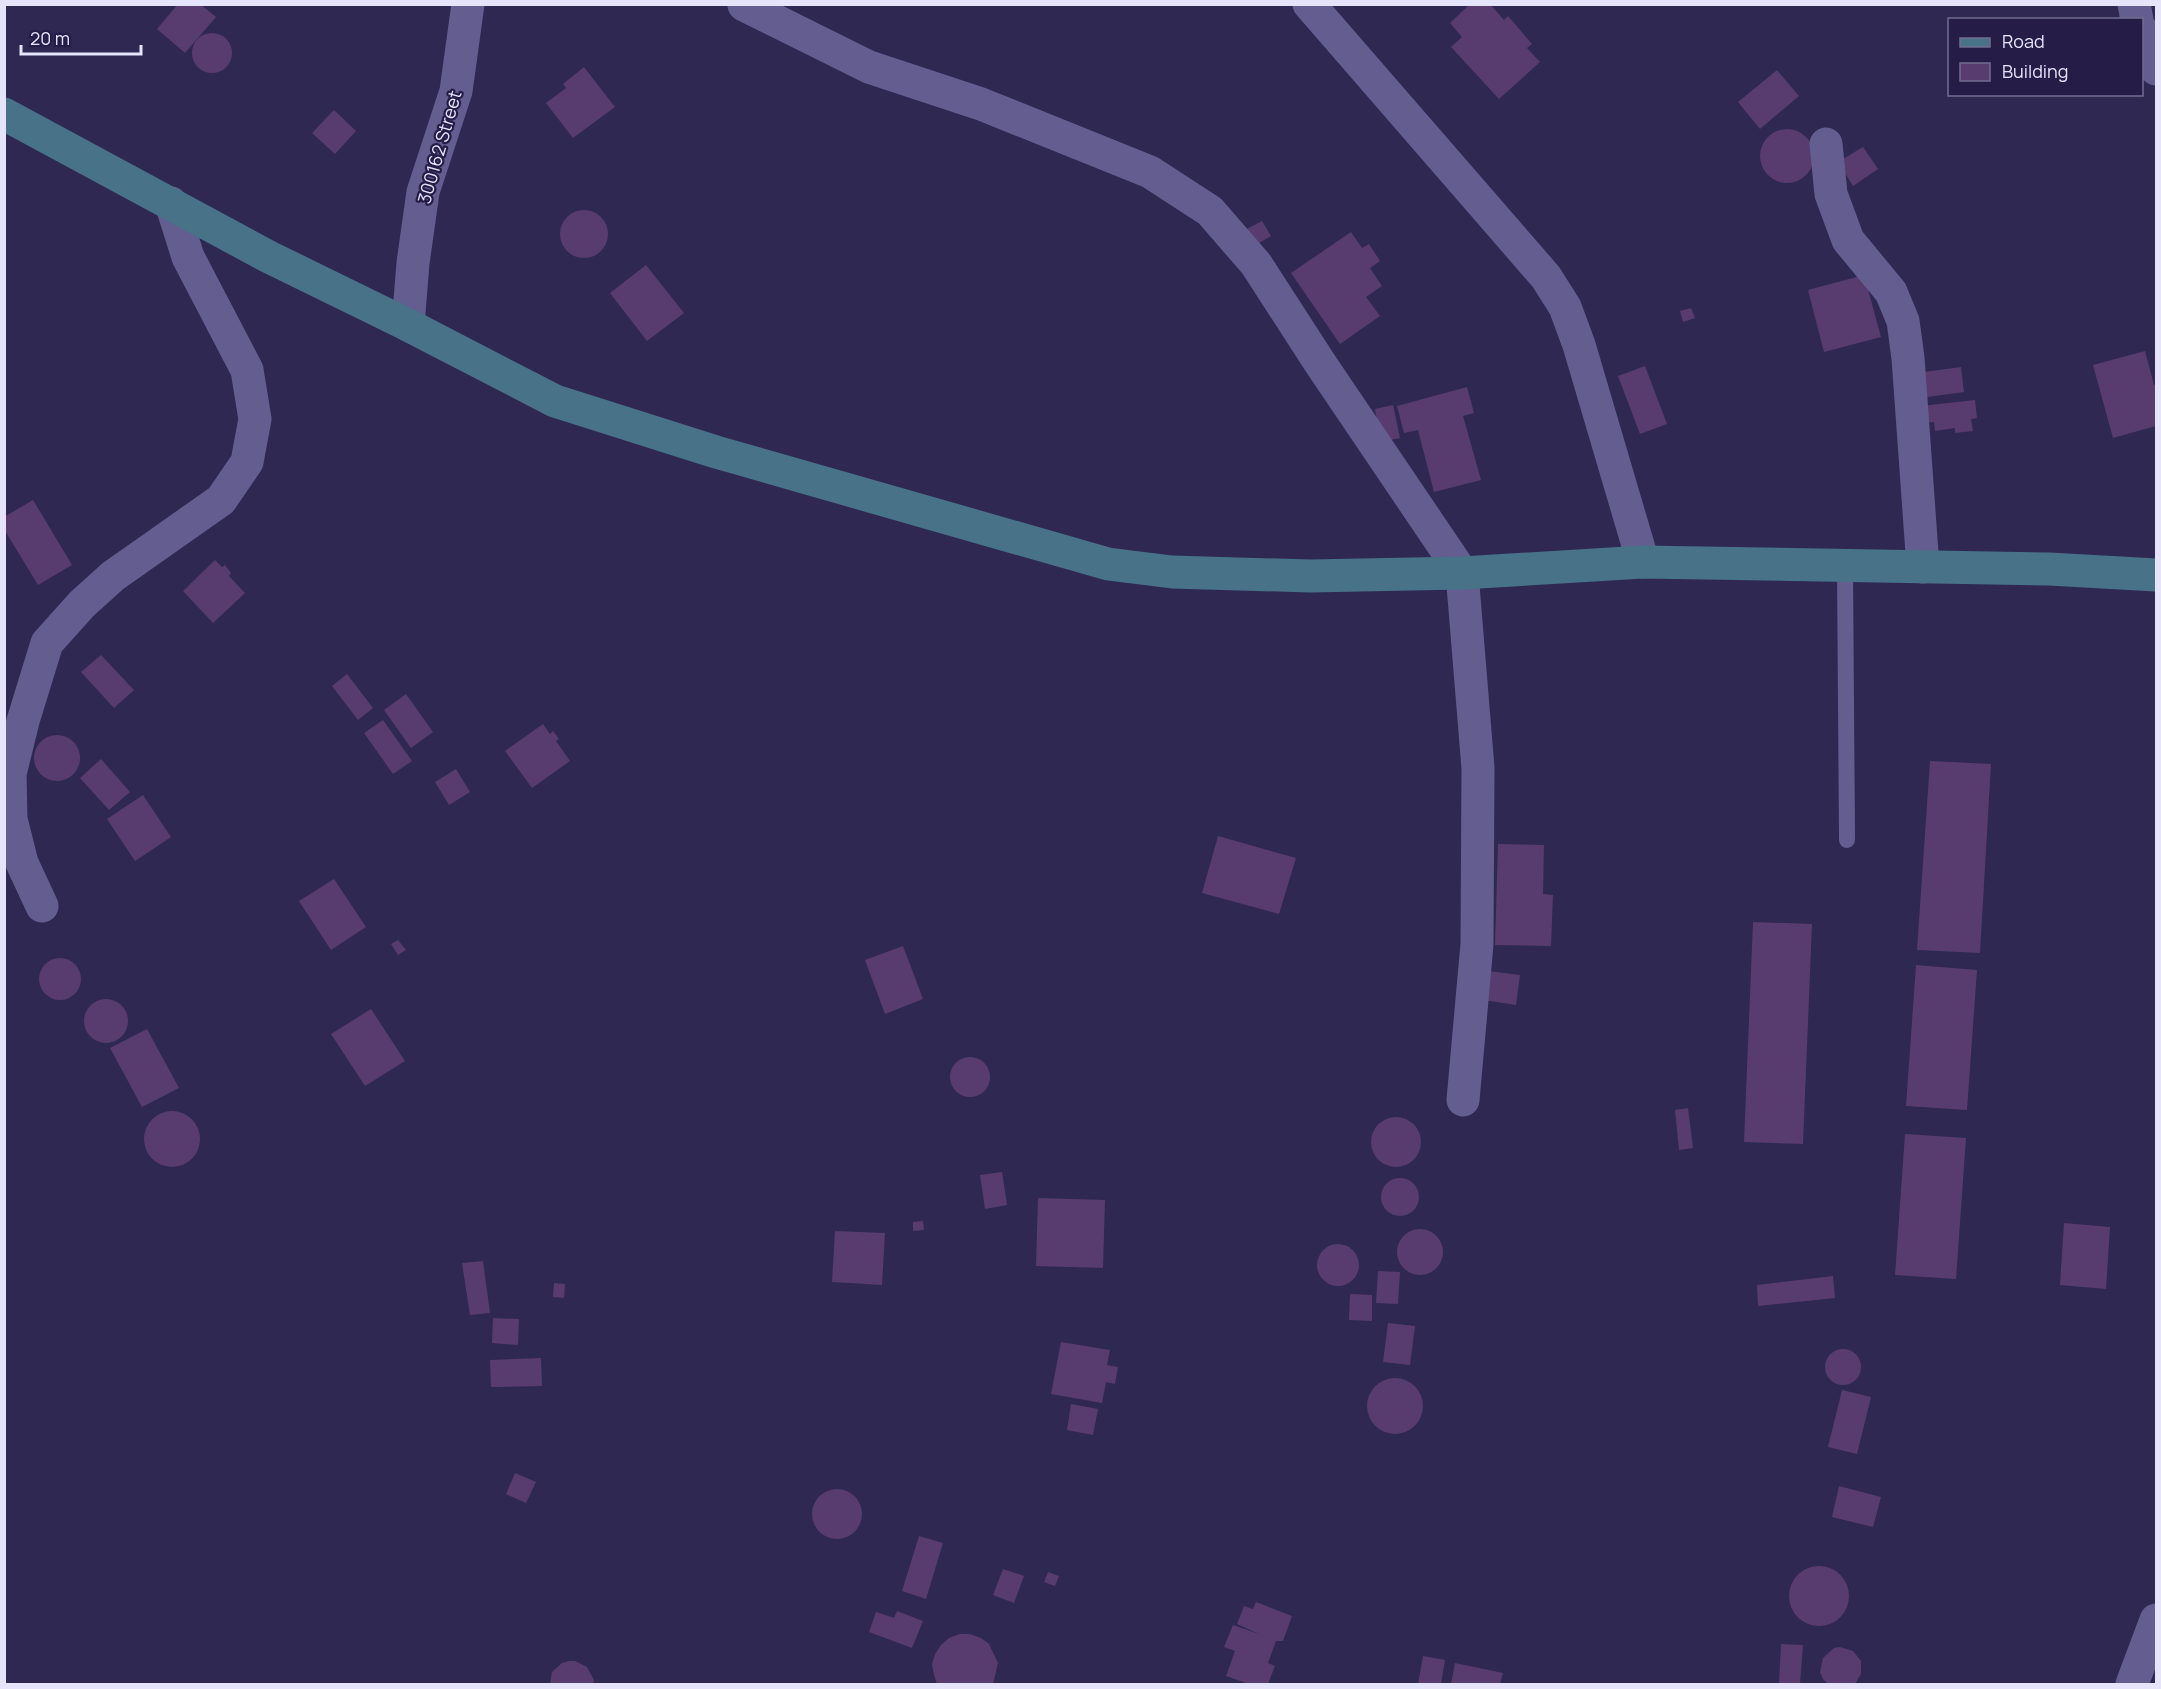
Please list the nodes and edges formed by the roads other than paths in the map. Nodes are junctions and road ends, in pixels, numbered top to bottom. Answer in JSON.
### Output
{"nodes":[{"id":1,"x":468,"y":4,"type":"edge"},
{"id":2,"x":1309,"y":4,"type":"edge"},
{"id":3,"x":744,"y":5,"type":"edge"},
{"id":4,"x":2143,"y":34,"type":"edge"},
{"id":5,"x":2157,"y":69,"type":"edge"},
{"id":6,"x":4,"y":114,"type":"edge"},
{"id":7,"x":1826,"y":144,"type":"dead end"},
{"id":8,"x":171,"y":203,"type":"junction"},
{"id":9,"x":408,"y":325,"type":"junction"},
{"id":10,"x":1643,"y":562,"type":"junction"},
{"id":11,"x":1845,"y":566,"type":"junction"},
{"id":12,"x":1923,"y":567,"type":"junction"},
{"id":13,"x":1462,"y":573,"type":"junction"},
{"id":14,"x":2157,"y":575,"type":"edge"},
{"id":15,"x":1848,"y":840,"type":"dead end"},
{"id":16,"x":42,"y":906,"type":"dead end"},
{"id":17,"x":1463,"y":1100,"type":"dead end"},
{"id":18,"x":2157,"y":1620,"type":"edge"},
{"id":19,"x":2132,"y":1684,"type":"edge"}],
"edges":[{"from":1,"to":9,"type":"street","name":"300162 Street"},
{"from":2,"to":10,"type":"street"},
{"from":3,"to":13,"type":"street"},
{"from":4,"to":5,"type":"street"},
{"from":6,"to":8,"type":"street"},
{"from":7,"to":12,"type":"street"},
{"from":8,"to":9,"type":"street"},
{"from":8,"to":16,"type":"street"},
{"from":9,"to":13,"type":"street"},
{"from":10,"to":11,"type":"street"},
{"from":10,"to":13,"type":"street"},
{"from":11,"to":12,"type":"street"},
{"from":11,"to":15,"type":"lane"},
{"from":12,"to":14,"type":"street"},
{"from":13,"to":17,"type":"street"},
{"from":18,"to":19,"type":"street"}]}
